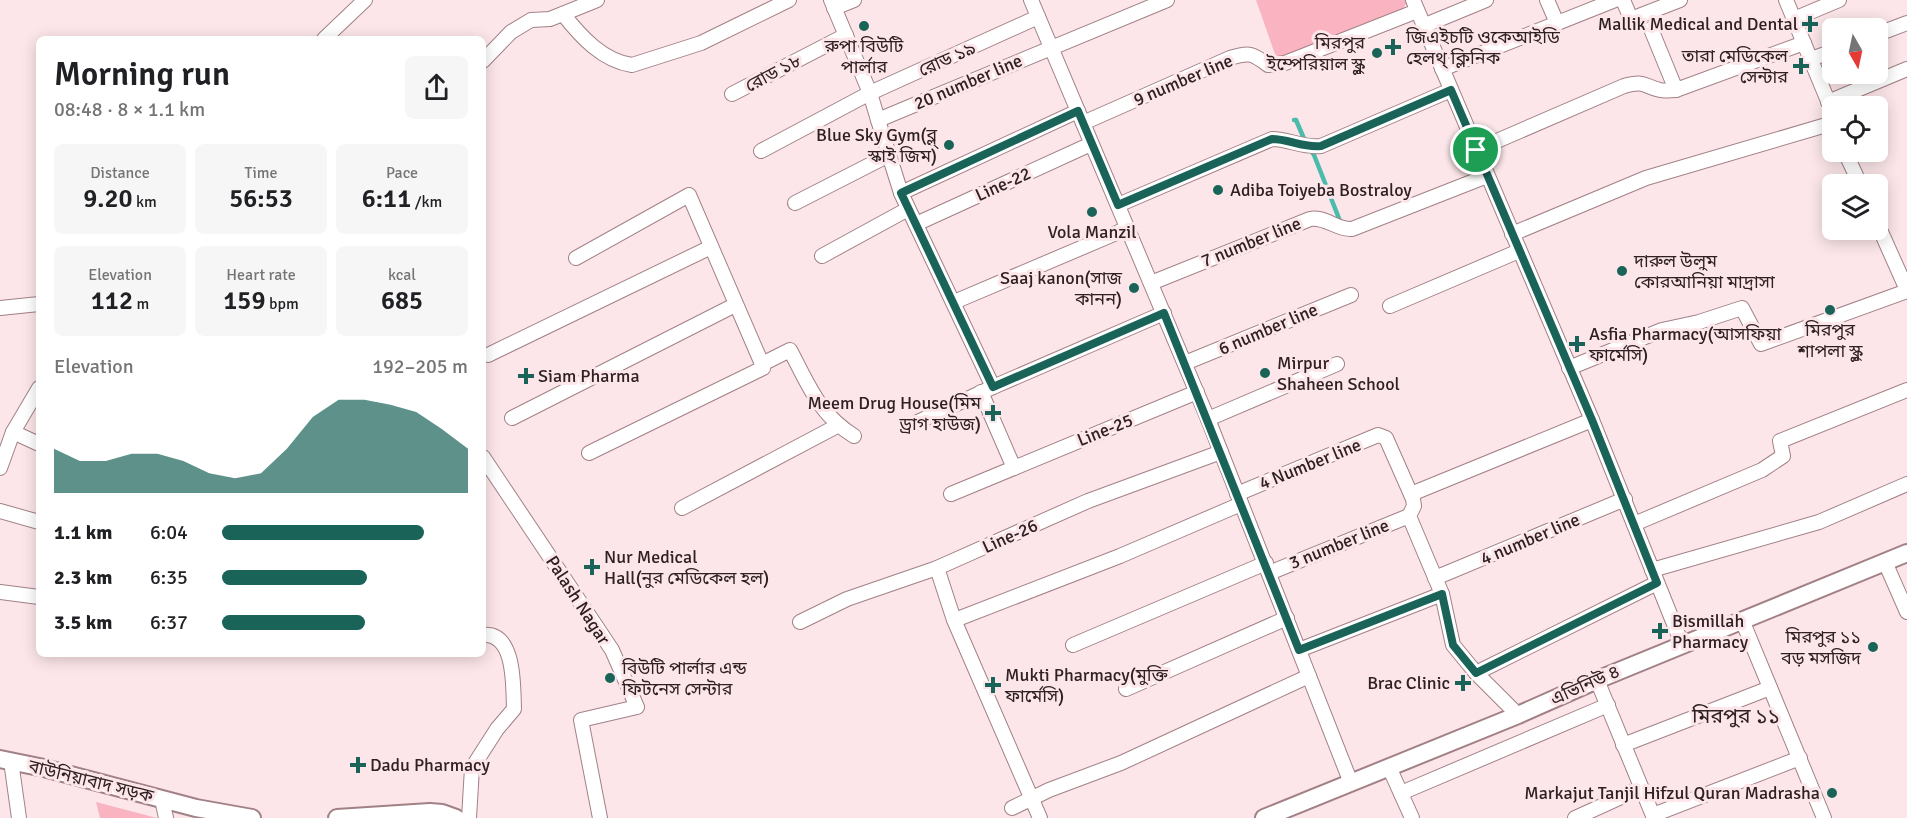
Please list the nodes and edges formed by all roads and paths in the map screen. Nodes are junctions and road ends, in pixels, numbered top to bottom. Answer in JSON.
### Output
{"nodes":[{"id":1,"x":365,"y":0,"type":"edge"},
{"id":2,"x":597,"y":0,"type":"edge"},
{"id":3,"x":789,"y":0,"type":"edge"},
{"id":4,"x":854,"y":0,"type":"edge"},
{"id":5,"x":1031,"y":0,"type":"edge"},
{"id":6,"x":1167,"y":0,"type":"edge"},
{"id":7,"x":1486,"y":0,"type":"edge"},
{"id":8,"x":1547,"y":0,"type":"edge"},
{"id":9,"x":1615,"y":0,"type":"edge"},
{"id":10,"x":1623,"y":0,"type":"edge"},
{"id":11,"x":1680,"y":0,"type":"edge"},
{"id":12,"x":1786,"y":0,"type":"edge"},
{"id":13,"x":1839,"y":0,"type":"edge"},
{"id":14,"x":833,"y":4,"type":"edge"},
{"id":15,"x":1415,"y":5,"type":"edge"},
{"id":16,"x":562,"y":14,"type":"junction"},
{"id":17,"x":1038,"y":17,"type":"junction"},
{"id":18,"x":1794,"y":19,"type":"junction"},
{"id":19,"x":1557,"y":23,"type":"junction"},
{"id":20,"x":1907,"y":23,"type":"edge"},
{"id":21,"x":1423,"y":26,"type":"junction"},
{"id":22,"x":1651,"y":29,"type":"dead end"},
{"id":23,"x":1888,"y":30,"type":"edge"},
{"id":24,"x":846,"y":35,"type":"junction"},
{"id":25,"x":327,"y":36,"type":"edge"},
{"id":26,"x":1804,"y":43,"type":"junction"},
{"id":27,"x":1050,"y":47,"type":"junction"},
{"id":28,"x":1822,"y":55,"type":"edge"},
{"id":29,"x":486,"y":58,"type":"edge"},
{"id":30,"x":1811,"y":59,"type":"junction"},
{"id":31,"x":1442,"y":69,"type":"junction"},
{"id":32,"x":1907,"y":69,"type":"edge"},
{"id":33,"x":1451,"y":90,"type":"junction"},
{"id":34,"x":1676,"y":90,"type":"junction"},
{"id":35,"x":870,"y":93,"type":"junction"},
{"id":36,"x":732,"y":94,"type":"dead end"},
{"id":37,"x":1826,"y":96,"type":"edge"},
{"id":38,"x":1853,"y":96,"type":"edge"},
{"id":39,"x":1080,"y":117,"type":"junction"},
{"id":40,"x":879,"y":120,"type":"junction"},
{"id":41,"x":1822,"y":126,"type":"edge"},
{"id":42,"x":1091,"y":144,"type":"junction"},
{"id":43,"x":1476,"y":150,"type":"junction"},
{"id":44,"x":761,"y":151,"type":"dead end"},
{"id":45,"x":889,"y":155,"type":"junction"},
{"id":46,"x":1487,"y":176,"type":"junction"},
{"id":47,"x":901,"y":193,"type":"junction"},
{"id":48,"x":795,"y":204,"type":"dead end"},
{"id":49,"x":1118,"y":205,"type":"junction"},
{"id":50,"x":909,"y":209,"type":"junction"},
{"id":51,"x":916,"y":224,"type":"junction"},
{"id":52,"x":1128,"y":228,"type":"junction"},
{"id":53,"x":1512,"y":234,"type":"junction"},
{"id":54,"x":1885,"y":240,"type":"edge"},
{"id":55,"x":711,"y":247,"type":"junction"},
{"id":56,"x":1519,"y":251,"type":"junction"},
{"id":57,"x":822,"y":256,"type":"dead end"},
{"id":58,"x":576,"y":258,"type":"dead end"},
{"id":59,"x":1151,"y":283,"type":"junction"},
{"id":60,"x":1907,"y":291,"type":"edge"},
{"id":61,"x":1351,"y":295,"type":"dead end"},
{"id":62,"x":954,"y":302,"type":"junction"},
{"id":63,"x":36,"y":304,"type":"edge"},
{"id":64,"x":735,"y":305,"type":"junction"},
{"id":65,"x":1390,"y":306,"type":"dead end"},
{"id":66,"x":0,"y":308,"type":"edge"},
{"id":67,"x":1164,"y":313,"type":"junction"},
{"id":68,"x":488,"y":355,"type":"dead end"},
{"id":69,"x":1185,"y":363,"type":"junction"},
{"id":70,"x":762,"y":364,"type":"junction"},
{"id":71,"x":1337,"y":364,"type":"dead end"},
{"id":72,"x":1569,"y":368,"type":"junction"},
{"id":73,"x":987,"y":389,"type":"junction"},
{"id":74,"x":1907,"y":390,"type":"edge"},
{"id":75,"x":1197,"y":392,"type":"junction"},
{"id":76,"x":36,"y":393,"type":"edge"},
{"id":77,"x":512,"y":418,"type":"dead end"},
{"id":78,"x":1208,"y":419,"type":"junction"},
{"id":79,"x":1592,"y":420,"type":"junction"},
{"id":80,"x":837,"y":426,"type":"junction"},
{"id":81,"x":909,"y":426,"type":"dead end"},
{"id":82,"x":13,"y":432,"type":"junction"},
{"id":83,"x":854,"y":436,"type":"dead end"},
{"id":84,"x":36,"y":443,"type":"edge"},
{"id":85,"x":1221,"y":452,"type":"junction"},
{"id":86,"x":589,"y":453,"type":"dead end"},
{"id":87,"x":0,"y":468,"type":"edge"},
{"id":88,"x":1014,"y":468,"type":"junction"},
{"id":89,"x":488,"y":472,"type":"edge"},
{"id":90,"x":1907,"y":484,"type":"edge"},
{"id":91,"x":951,"y":494,"type":"dead end"},
{"id":92,"x":1411,"y":494,"type":"junction"},
{"id":93,"x":1239,"y":499,"type":"junction"},
{"id":94,"x":1625,"y":499,"type":"junction"},
{"id":95,"x":682,"y":508,"type":"dead end"},
{"id":96,"x":0,"y":511,"type":"edge"},
{"id":97,"x":1408,"y":516,"type":"junction"},
{"id":98,"x":36,"y":521,"type":"edge"},
{"id":99,"x":1634,"y":524,"type":"junction"},
{"id":100,"x":1907,"y":553,"type":"edge"},
{"id":101,"x":1885,"y":562,"type":"junction"},
{"id":102,"x":937,"y":568,"type":"junction"},
{"id":103,"x":1267,"y":568,"type":"junction"},
{"id":104,"x":1655,"y":576,"type":"junction"},
{"id":105,"x":1435,"y":579,"type":"junction"},
{"id":106,"x":0,"y":592,"type":"edge"},
{"id":107,"x":1442,"y":594,"type":"junction"},
{"id":108,"x":36,"y":597,"type":"edge"},
{"id":109,"x":1907,"y":612,"type":"edge"},
{"id":110,"x":960,"y":618,"type":"dead end"},
{"id":111,"x":1287,"y":618,"type":"junction"},
{"id":112,"x":1742,"y":620,"type":"junction"},
{"id":113,"x":801,"y":622,"type":"dead end"},
{"id":114,"x":486,"y":635,"type":"edge"},
{"id":115,"x":1682,"y":644,"type":"junction"},
{"id":116,"x":1073,"y":645,"type":"dead end"},
{"id":117,"x":1299,"y":650,"type":"junction"},
{"id":118,"x":1476,"y":673,"type":"junction"},
{"id":119,"x":1309,"y":676,"type":"junction"},
{"id":120,"x":1597,"y":680,"type":"junction"},
{"id":121,"x":1770,"y":688,"type":"junction"},
{"id":122,"x":1126,"y":689,"type":"dead end"},
{"id":123,"x":1608,"y":705,"type":"junction"},
{"id":124,"x":1518,"y":715,"type":"junction"},
{"id":125,"x":1623,"y":745,"type":"junction"},
{"id":126,"x":1800,"y":758,"type":"junction"},
{"id":127,"x":5,"y":760,"type":"edge"},
{"id":128,"x":1389,"y":767,"type":"junction"},
{"id":129,"x":1351,"y":783,"type":"junction"},
{"id":130,"x":1641,"y":788,"type":"junction"},
{"id":131,"x":1401,"y":794,"type":"junction"},
{"id":132,"x":1032,"y":798,"type":"junction"},
{"id":133,"x":162,"y":799,"type":"junction"},
{"id":134,"x":1012,"y":808,"type":"dead end"},
{"id":135,"x":1654,"y":817,"type":"edge"},
{"id":136,"x":19,"y":818,"type":"edge"},
{"id":137,"x":166,"y":818,"type":"edge"},
{"id":138,"x":252,"y":818,"type":"edge"},
{"id":139,"x":337,"y":818,"type":"edge"},
{"id":140,"x":456,"y":818,"type":"edge"},
{"id":141,"x":469,"y":818,"type":"edge"},
{"id":142,"x":600,"y":818,"type":"edge"},
{"id":143,"x":1040,"y":818,"type":"edge"},
{"id":144,"x":1264,"y":818,"type":"edge"},
{"id":145,"x":1412,"y":818,"type":"edge"},
{"id":146,"x":1575,"y":818,"type":"edge"},
{"id":147,"x":1824,"y":818,"type":"edge"}],
"edges":[{"from":1,"to":25,"type":"street"},
{"from":2,"to":16,"type":"street"},
{"from":3,"to":16,"type":"street"},
{"from":4,"to":14,"type":"street"},
{"from":5,"to":17,"type":"street"},
{"from":6,"to":27,"type":"street","name":"20 number line"},
{"from":7,"to":21,"type":"street"},
{"from":8,"to":19,"type":"street"},
{"from":9,"to":19,"type":"street"},
{"from":10,"to":11,"type":"street"},
{"from":12,"to":18,"type":"street"},
{"from":13,"to":18,"type":"street"},
{"from":14,"to":24,"type":"street"},
{"from":15,"to":21,"type":"street"},
{"from":15,"to":39,"type":"street","name":"9 number line"},
{"from":16,"to":29,"type":"street"},
{"from":17,"to":27,"type":"street"},
{"from":17,"to":35,"type":"street","name":"রোড ১৯"},
{"from":18,"to":26,"type":"street"},
{"from":19,"to":31,"type":"street"},
{"from":20,"to":23,"type":"street"},
{"from":21,"to":31,"type":"street"},
{"from":22,"to":34,"type":"street"},
{"from":24,"to":35,"type":"street"},
{"from":24,"to":36,"type":"street","name":"রোড ১৮"},
{"from":26,"to":30,"type":"street"},
{"from":26,"to":34,"type":"street"},
{"from":27,"to":39,"type":"street"},
{"from":27,"to":40,"type":"street","name":"20 number line"},
{"from":28,"to":30,"type":"street"},
{"from":30,"to":37,"type":"street"},
{"from":31,"to":33,"type":"street"},
{"from":32,"to":38,"type":"street"},
{"from":33,"to":43,"type":"street"},
{"from":33,"to":49,"type":"street"},
{"from":34,"to":43,"type":"street"},
{"from":35,"to":40,"type":"street"},
{"from":35,"to":44,"type":"street","name":"রোড ১৯"},
{"from":39,"to":42,"type":"street"},
{"from":39,"to":47,"type":"street","name":"9 number line"},
{"from":40,"to":45,"type":"street"},
{"from":41,"to":53,"type":"street"},
{"from":42,"to":49,"type":"street"},
{"from":42,"to":51,"type":"street","name":"Line-22"},
{"from":43,"to":46,"type":"street"},
{"from":45,"to":47,"type":"street"},
{"from":45,"to":48,"type":"street"},
{"from":46,"to":53,"type":"street"},
{"from":46,"to":59,"type":"street","name":"7 number line"},
{"from":47,"to":50,"type":"street"},
{"from":49,"to":52,"type":"street"},
{"from":50,"to":51,"type":"street"},
{"from":50,"to":57,"type":"street"},
{"from":51,"to":62,"type":"street"},
{"from":52,"to":59,"type":"street"},
{"from":52,"to":62,"type":"street"},
{"from":53,"to":56,"type":"street"},
{"from":54,"to":60,"type":"street"},
{"from":55,"to":58,"type":"street"},
{"from":55,"to":64,"type":"street"},
{"from":55,"to":68,"type":"street"},
{"from":56,"to":65,"type":"street"},
{"from":56,"to":72,"type":"street"},
{"from":59,"to":67,"type":"street"},
{"from":60,"to":72,"type":"street"},
{"from":61,"to":69,"type":"street","name":"6 number line"},
{"from":62,"to":73,"type":"street"},
{"from":63,"to":66,"type":"street"},
{"from":64,"to":70,"type":"street"},
{"from":64,"to":77,"type":"street"},
{"from":67,"to":69,"type":"street"},
{"from":67,"to":73,"type":"street"},
{"from":69,"to":75,"type":"street"},
{"from":70,"to":80,"type":"street"},
{"from":70,"to":86,"type":"street"},
{"from":71,"to":78,"type":"street"},
{"from":72,"to":79,"type":"street"},
{"from":73,"to":81,"type":"street"},
{"from":73,"to":88,"type":"street"},
{"from":74,"to":99,"type":"street"},
{"from":75,"to":78,"type":"street"},
{"from":75,"to":88,"type":"street","name":"Line-25"},
{"from":76,"to":82,"type":"street"},
{"from":78,"to":85,"type":"street"},
{"from":79,"to":92,"type":"street"},
{"from":79,"to":94,"type":"street"},
{"from":80,"to":83,"type":"street"},
{"from":80,"to":95,"type":"street"},
{"from":82,"to":84,"type":"street"},
{"from":82,"to":87,"type":"street"},
{"from":85,"to":93,"type":"street"},
{"from":85,"to":102,"type":"street","name":"Line-26"},
{"from":88,"to":91,"type":"street","name":"Line-25"},
{"from":89,"to":142,"type":"street","name":"Palash Nagar"},
{"from":90,"to":104,"type":"street"},
{"from":92,"to":93,"type":"street","name":"4 Number line"},
{"from":92,"to":97,"type":"street"},
{"from":93,"to":103,"type":"street"},
{"from":93,"to":110,"type":"street","name":"4 Number line"},
{"from":94,"to":99,"type":"street"},
{"from":94,"to":105,"type":"street","name":"4 number line"},
{"from":96,"to":98,"type":"street"},
{"from":97,"to":103,"type":"street","name":"3 number line"},
{"from":97,"to":105,"type":"street"},
{"from":99,"to":104,"type":"street"},
{"from":100,"to":101,"type":"street","name":"এভিনিউ ৪"},
{"from":101,"to":109,"type":"street"},
{"from":101,"to":112,"type":"street","name":"এভিনিউ ৪"},
{"from":102,"to":113,"type":"street","name":"Line-26"},
{"from":102,"to":132,"type":"street"},
{"from":103,"to":111,"type":"street"},
{"from":103,"to":116,"type":"street","name":"3 number line"},
{"from":104,"to":115,"type":"street"},
{"from":104,"to":118,"type":"street"},
{"from":105,"to":107,"type":"street"},
{"from":106,"to":108,"type":"street"},
{"from":107,"to":117,"type":"street"},
{"from":107,"to":118,"type":"street"},
{"from":111,"to":117,"type":"street"},
{"from":111,"to":122,"type":"street"},
{"from":112,"to":115,"type":"street","name":"এভিনিউ ৪"},
{"from":112,"to":121,"type":"street"},
{"from":114,"to":141,"type":"street"},
{"from":115,"to":120,"type":"street","name":"এভিনিউ ৪"},
{"from":117,"to":119,"type":"street"},
{"from":118,"to":124,"type":"street"},
{"from":119,"to":129,"type":"street"},
{"from":119,"to":132,"type":"street"},
{"from":120,"to":123,"type":"street"},
{"from":120,"to":124,"type":"street","name":"এভিনিউ ৪"},
{"from":121,"to":125,"type":"street"},
{"from":121,"to":126,"type":"street"},
{"from":123,"to":125,"type":"street"},
{"from":123,"to":131,"type":"street"},
{"from":124,"to":128,"type":"street","name":"এভিনিউ ৪"},
{"from":125,"to":130,"type":"street"},
{"from":126,"to":135,"type":"street"},
{"from":126,"to":147,"type":"street"},
{"from":127,"to":133,"type":"street","name":"বাউনিয়াবাদ সড়ক"},
{"from":127,"to":136,"type":"street"},
{"from":128,"to":129,"type":"street","name":"এভিনিউ ৪"},
{"from":128,"to":131,"type":"street"},
{"from":129,"to":144,"type":"street","name":"এভিনিউ ৪"},
{"from":130,"to":135,"type":"street"},
{"from":130,"to":146,"type":"street"},
{"from":131,"to":145,"type":"street"},
{"from":132,"to":134,"type":"street"},
{"from":132,"to":143,"type":"street"},
{"from":133,"to":137,"type":"street"},
{"from":133,"to":138,"type":"street","name":"বাউনিয়াবাদ সড়ক"},
{"from":139,"to":140,"type":"street"}]}
